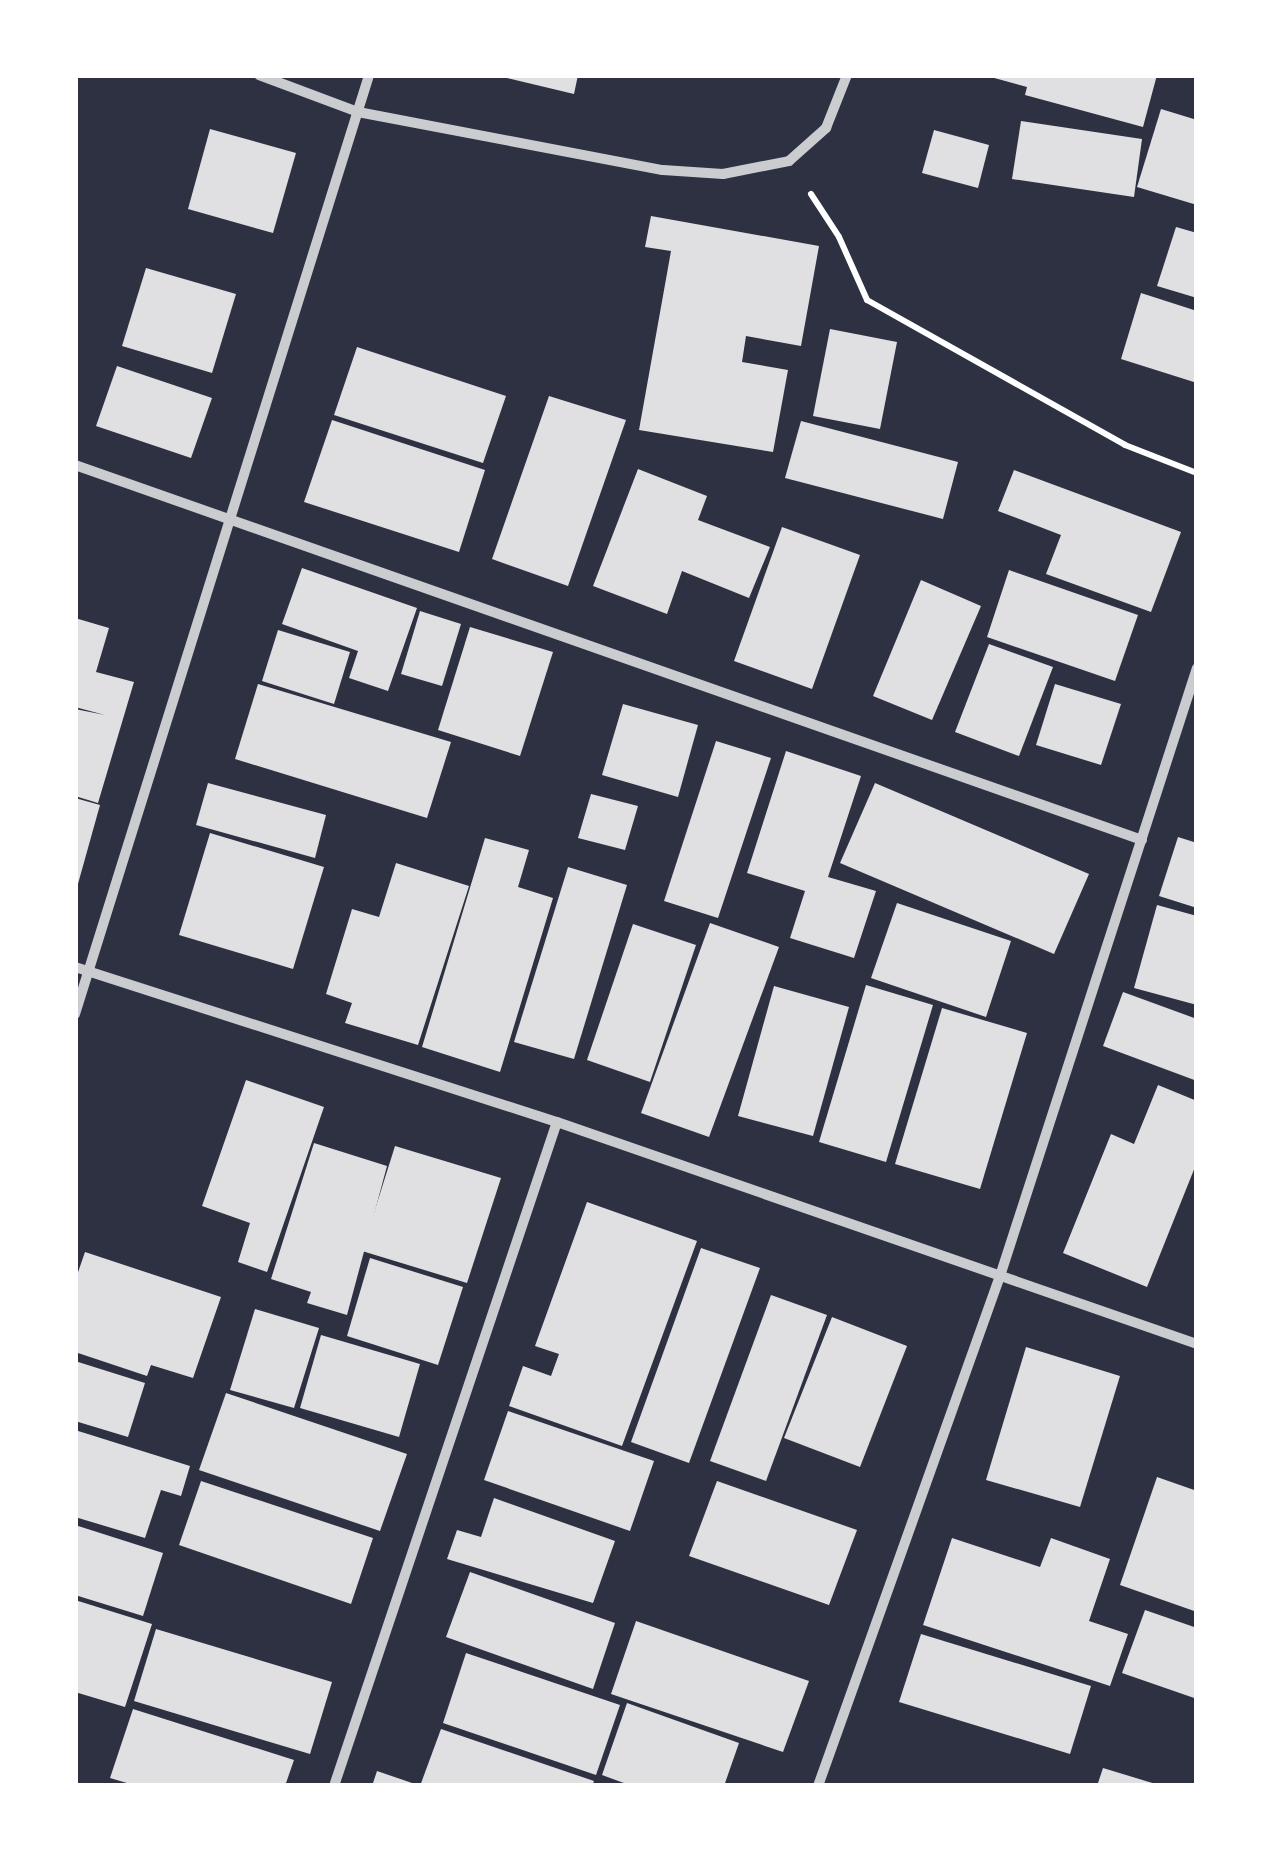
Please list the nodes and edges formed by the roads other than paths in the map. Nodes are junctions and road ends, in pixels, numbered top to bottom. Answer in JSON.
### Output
{"nodes":[{"id":1,"x":259,"y":75,"type":"edge"},
{"id":2,"x":369,"y":75,"type":"edge"},
{"id":3,"x":847,"y":75,"type":"edge"},
{"id":4,"x":358,"y":112,"type":"junction"},
{"id":5,"x":75,"y":465,"type":"edge"},
{"id":6,"x":232,"y":518,"type":"junction"},
{"id":7,"x":1197,"y":668,"type":"edge"},
{"id":8,"x":1142,"y":840,"type":"junction"},
{"id":9,"x":75,"y":968,"type":"edge"},
{"id":10,"x":89,"y":972,"type":"junction"},
{"id":11,"x":75,"y":1014,"type":"edge"},
{"id":12,"x":557,"y":1122,"type":"junction"},
{"id":13,"x":1000,"y":1276,"type":"junction"},
{"id":14,"x":1197,"y":1344,"type":"edge"},
{"id":15,"x":334,"y":1786,"type":"edge"},
{"id":16,"x":818,"y":1786,"type":"edge"}],
"edges":[{"from":1,"to":4,"type":"street"},
{"from":2,"to":4,"type":"street"},
{"from":3,"to":4,"type":"street"},
{"from":4,"to":6,"type":"street"},
{"from":5,"to":6,"type":"street"},
{"from":6,"to":8,"type":"street"},
{"from":6,"to":10,"type":"street"},
{"from":7,"to":8,"type":"street"},
{"from":8,"to":13,"type":"street"},
{"from":9,"to":10,"type":"street"},
{"from":10,"to":11,"type":"street"},
{"from":10,"to":12,"type":"street"},
{"from":12,"to":13,"type":"street"},
{"from":12,"to":15,"type":"street"},
{"from":13,"to":14,"type":"street"},
{"from":13,"to":16,"type":"street"}]}
